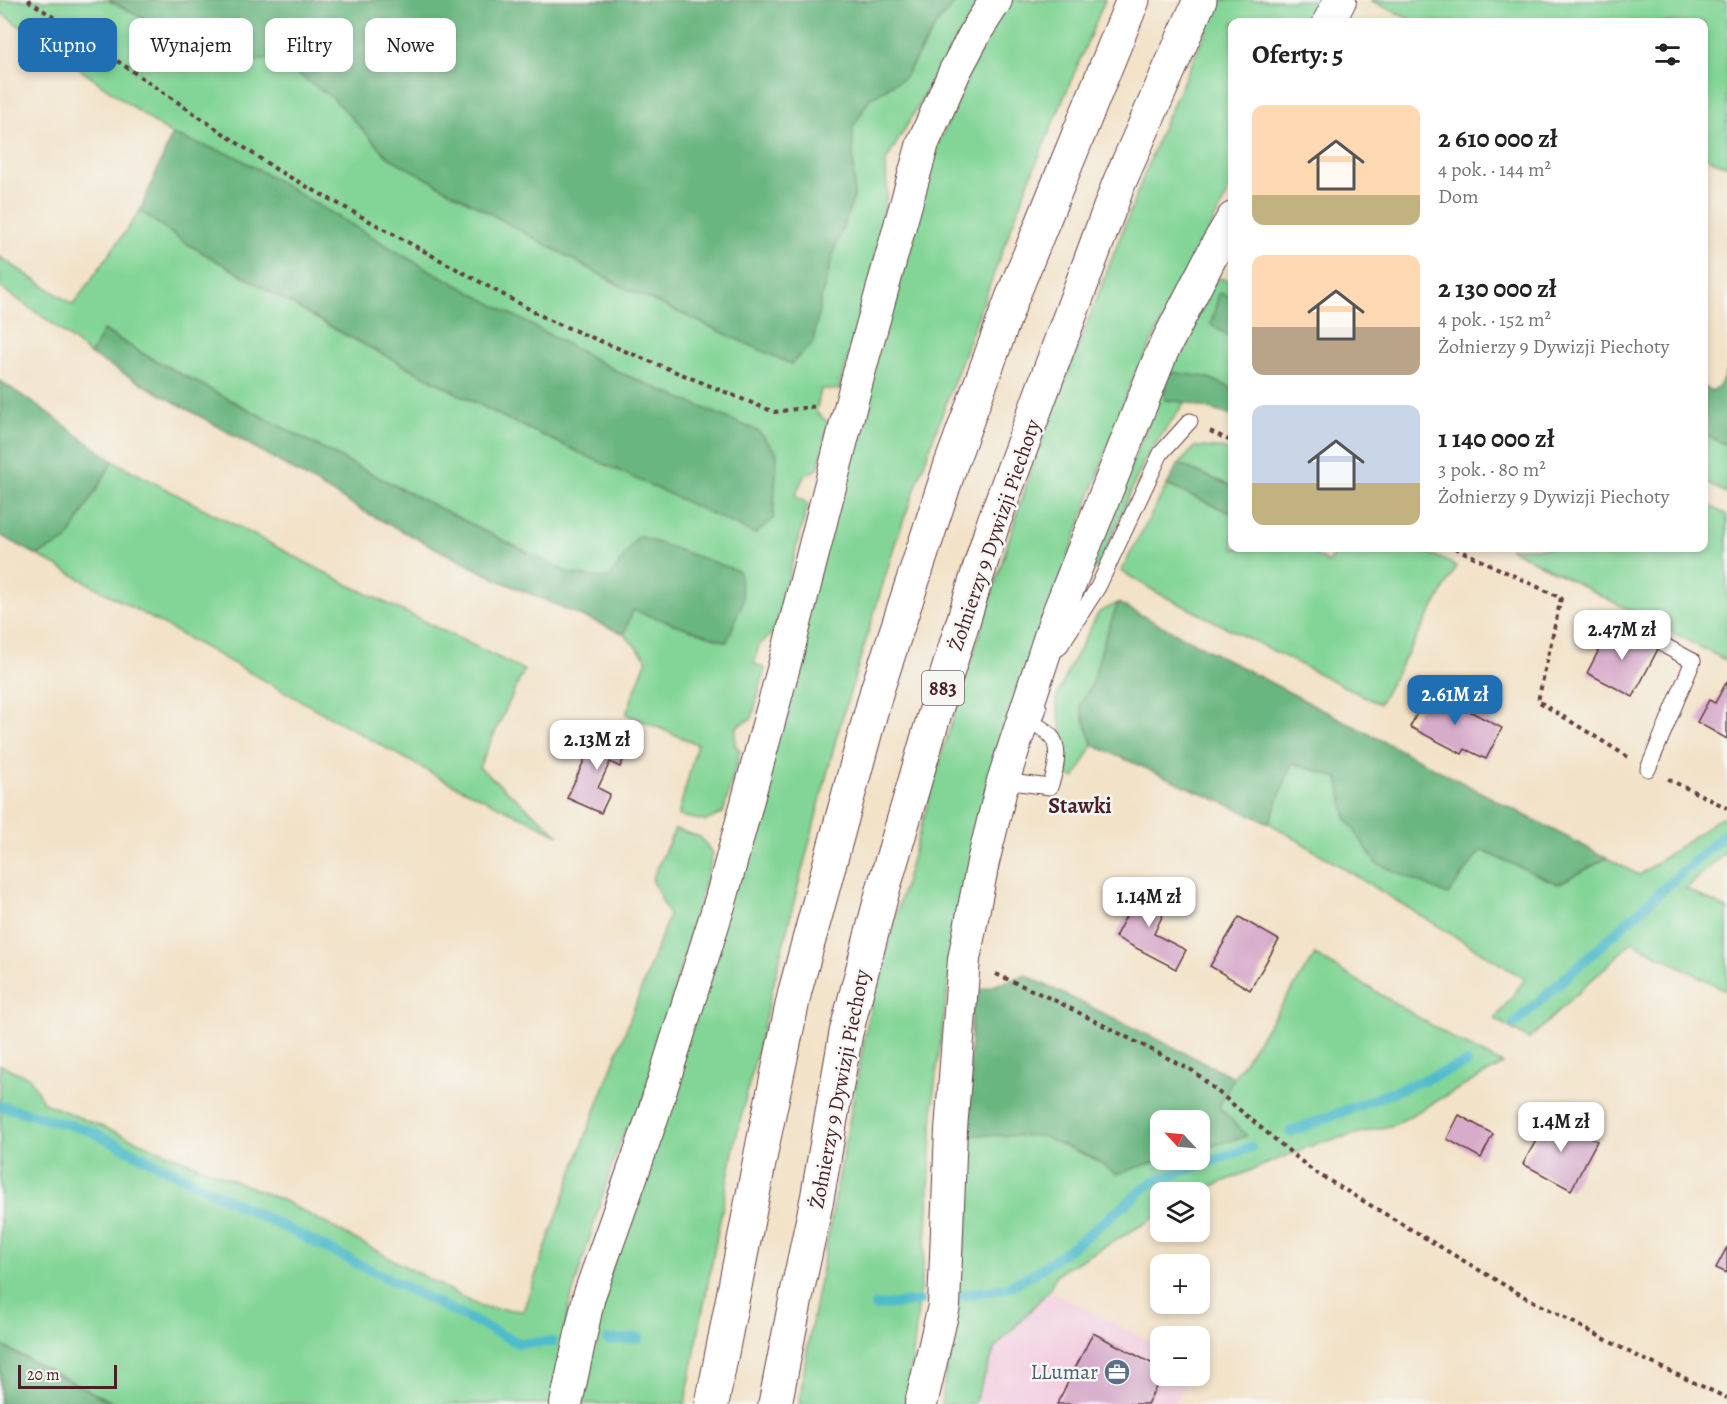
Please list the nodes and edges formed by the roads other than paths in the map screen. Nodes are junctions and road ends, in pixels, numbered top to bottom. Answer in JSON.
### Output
{"nodes":[{"id":1,"x":996,"y":0,"type":"edge"},
{"id":2,"x":1133,"y":0,"type":"edge"},
{"id":3,"x":1200,"y":0,"type":"edge"},
{"id":4,"x":1340,"y":0,"type":"edge"},
{"id":5,"x":1331,"y":18,"type":"edge"},
{"id":6,"x":1228,"y":226,"type":"edge"},
{"id":7,"x":1190,"y":421,"type":"dead end"},
{"id":8,"x":1667,"y":647,"type":"dead end"},
{"id":9,"x":1648,"y":769,"type":"road end"},
{"id":10,"x":1003,"y":781,"type":"junction"},
{"id":11,"x":566,"y":1404,"type":"edge"},
{"id":12,"x":712,"y":1404,"type":"edge"},
{"id":13,"x":776,"y":1404,"type":"edge"},
{"id":14,"x":921,"y":1404,"type":"edge"}],
"edges":[{"from":1,"to":11,"type":"street"},
{"from":2,"to":12,"type":"highway"},
{"from":3,"to":13,"type":"highway","name":"Żołnierzy 9 Dywizji Piechoty","number":"883"},
{"from":4,"to":5,"type":"street"},
{"from":6,"to":10,"type":"street"},
{"from":7,"to":10,"type":"lane"},
{"from":8,"to":9,"type":"lane"},
{"from":10,"to":14,"type":"street"}]}
